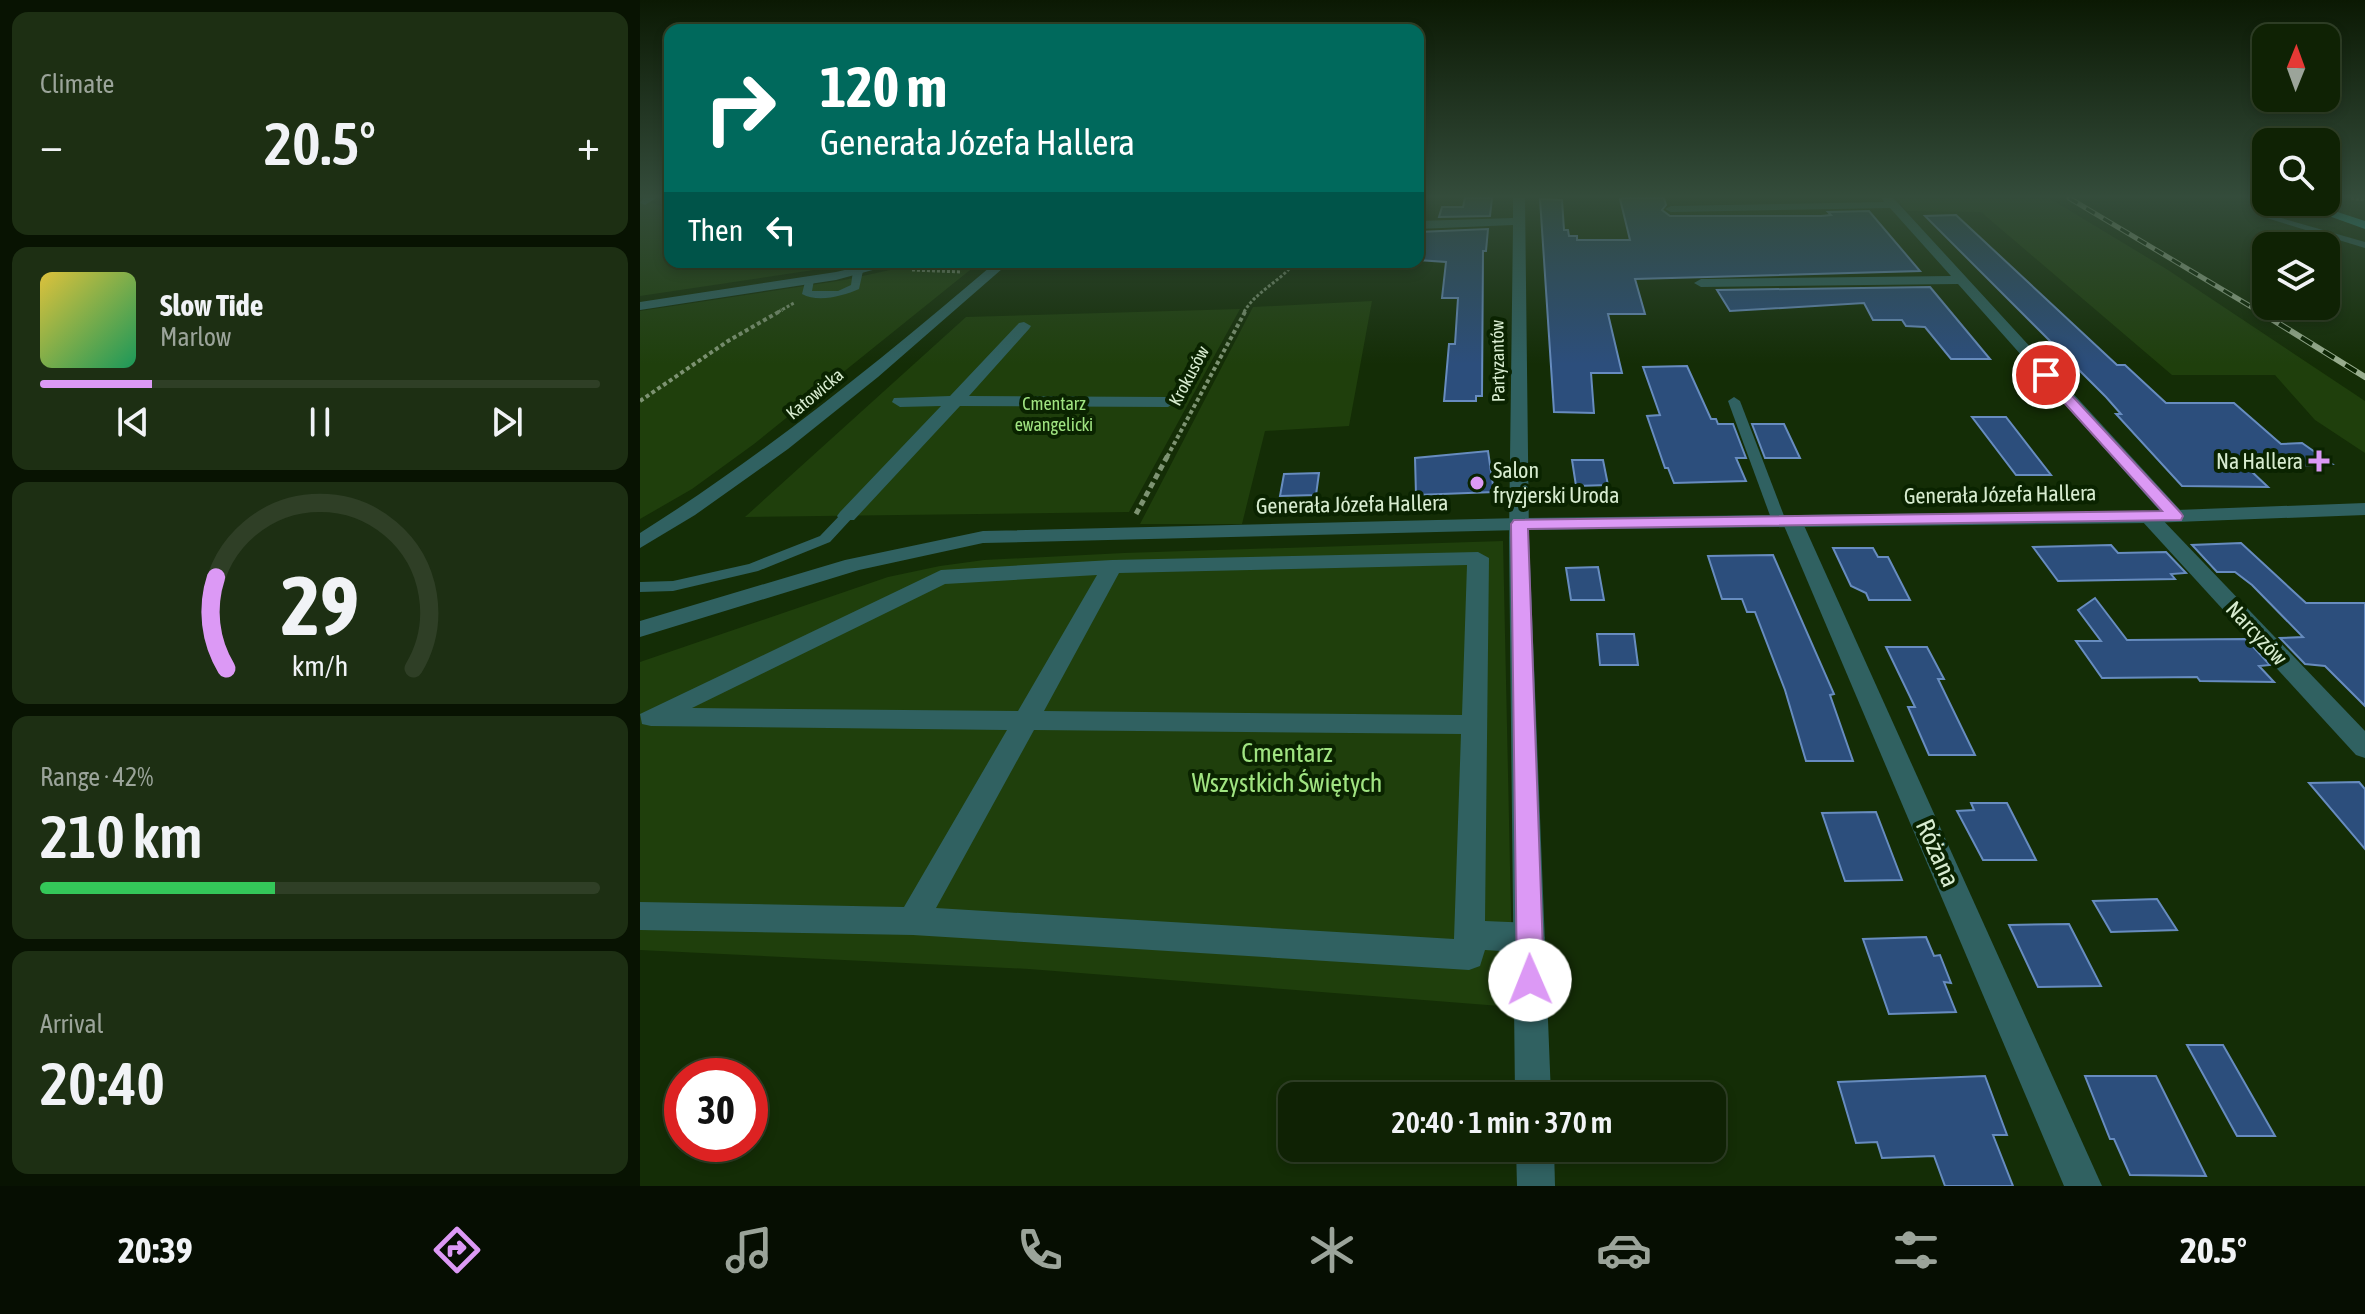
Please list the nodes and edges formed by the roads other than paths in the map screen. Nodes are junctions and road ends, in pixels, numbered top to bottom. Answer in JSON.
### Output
{"nodes":[{"id":1,"x":1518,"y":253,"type":"edge"},
{"id":2,"x":1936,"y":253,"type":"edge"},
{"id":3,"x":882,"y":268,"type":"edge"},
{"id":4,"x":997,"y":268,"type":"edge"},
{"id":5,"x":1960,"y":280,"type":"junction"},
{"id":6,"x":1701,"y":283,"type":"dead end"},
{"id":7,"x":640,"y":306,"type":"edge"},
{"id":8,"x":1024,"y":326,"type":"dead end"},
{"id":9,"x":955,"y":401,"type":"junction"},
{"id":10,"x":1734,"y":401,"type":"dead end"},
{"id":11,"x":900,"y":402,"type":"dead end"},
{"id":12,"x":1168,"y":402,"type":"dead end"},
{"id":13,"x":2365,"y":509,"type":"edge"},
{"id":14,"x":847,"y":516,"type":"joint"},
{"id":15,"x":2175,"y":516,"type":"junction"},
{"id":16,"x":2149,"y":517,"type":"junction"},
{"id":17,"x":1785,"y":521,"type":"junction"},
{"id":18,"x":1520,"y":524,"type":"junction"},
{"id":19,"x":640,"y":542,"type":"edge"},
{"id":20,"x":1112,"y":567,"type":"junction"},
{"id":21,"x":640,"y":587,"type":"edge"},
{"id":22,"x":640,"y":628,"type":"edge"},
{"id":23,"x":645,"y":720,"type":"edge"},
{"id":24,"x":1023,"y":721,"type":"junction"},
{"id":25,"x":1475,"y":725,"type":"junction"},
{"id":26,"x":2365,"y":748,"type":"edge"},
{"id":27,"x":640,"y":916,"type":"edge"},
{"id":28,"x":913,"y":921,"type":"junction"},
{"id":29,"x":1469,"y":935,"type":"junction"},
{"id":30,"x":1529,"y":938,"type":"junction"},
{"id":31,"x":1533,"y":1082,"type":"edge"},
{"id":32,"x":1535,"y":1162,"type":"edge"},
{"id":33,"x":1536,"y":1186,"type":"edge"},
{"id":34,"x":2083,"y":1186,"type":"edge"}],
"edges":[{"from":1,"to":18,"type":"street","name":"Partyzantów"},
{"from":2,"to":5,"type":"street"},
{"from":3,"to":7,"type":"street"},
{"from":4,"to":19,"type":"street","name":"Katowicka"},
{"from":5,"to":6,"type":"street"},
{"from":5,"to":15,"type":"street"},
{"from":8,"to":9,"type":"street"},
{"from":9,"to":11,"type":"street"},
{"from":9,"to":12,"type":"street"},
{"from":9,"to":14,"type":"street"},
{"from":10,"to":17,"type":"lane"},
{"from":13,"to":15,"type":"street","name":"Generała Józefa Hallera"},
{"from":14,"to":21,"type":"lane"},
{"from":15,"to":16,"type":"street","name":"Generała Józefa Hallera"},
{"from":16,"to":17,"type":"street","name":"Generała Józefa Hallera"},
{"from":16,"to":26,"type":"street","name":"Narcyzów"},
{"from":17,"to":18,"type":"street","name":"Generała Józefa Hallera"},
{"from":17,"to":34,"type":"street","name":"Różana"},
{"from":18,"to":22,"type":"street","name":"Generała Józefa Hallera"},
{"from":18,"to":30,"type":"street","name":"Partyzantów"},
{"from":20,"to":23,"type":"street"},
{"from":20,"to":24,"type":"street"},
{"from":20,"to":25,"type":"street"},
{"from":23,"to":24,"type":"street"},
{"from":24,"to":25,"type":"street"},
{"from":24,"to":28,"type":"street"},
{"from":25,"to":29,"type":"street"},
{"from":27,"to":28,"type":"street"},
{"from":28,"to":29,"type":"street"},
{"from":29,"to":30,"type":"street"},
{"from":30,"to":31,"type":"street","name":"Partyzantów"},
{"from":32,"to":33,"type":"street"}]}
